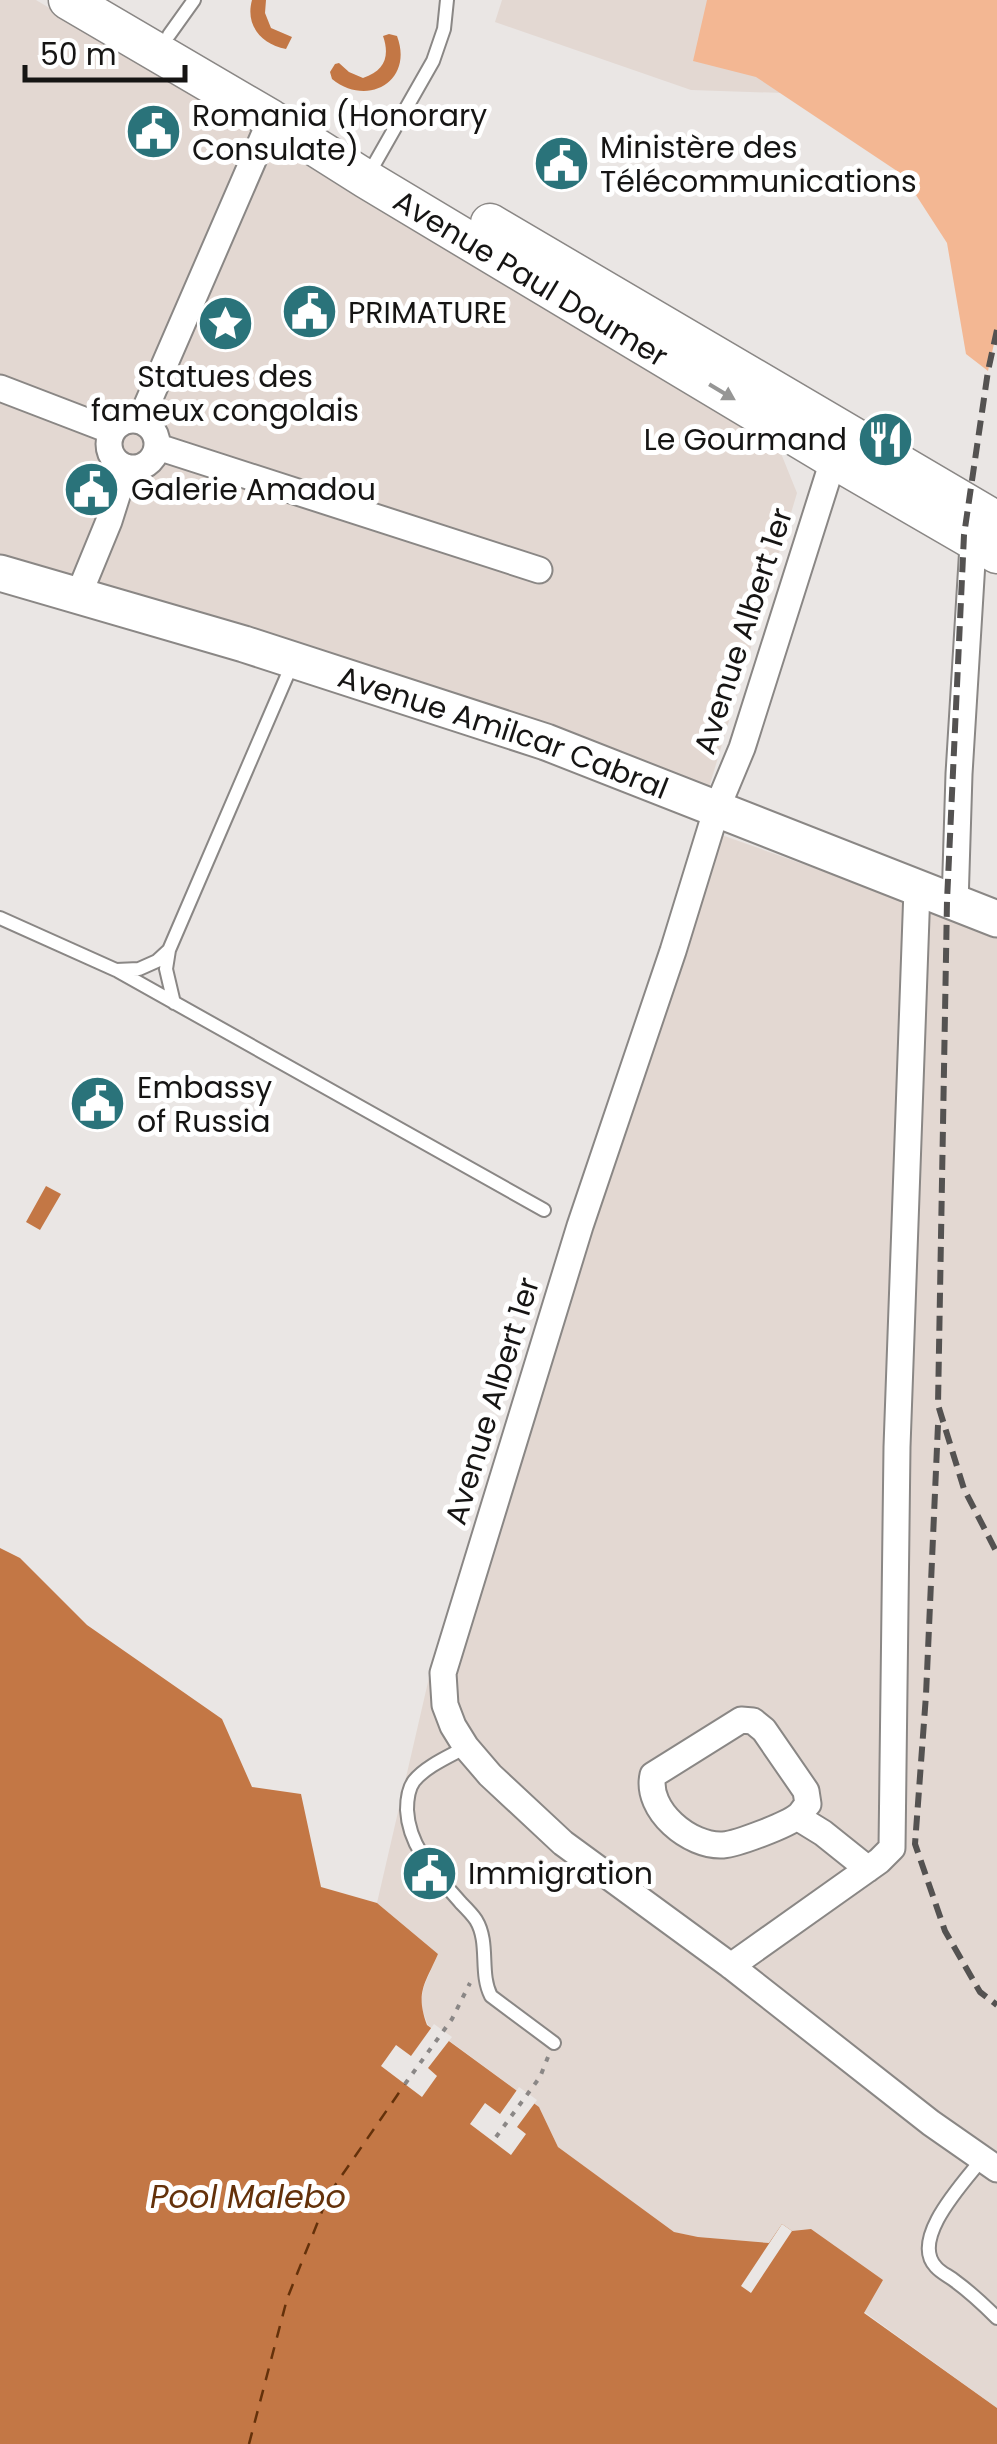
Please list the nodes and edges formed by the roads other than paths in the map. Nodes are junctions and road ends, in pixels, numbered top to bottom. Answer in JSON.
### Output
{"nodes":[{"id":1,"x":68,"y":0,"type":"edge"},
{"id":2,"x":109,"y":0,"type":"edge"},
{"id":3,"x":194,"y":0,"type":"edge"},
{"id":4,"x":447,"y":0,"type":"edge"},
{"id":5,"x":169,"y":35,"type":"junction"},
{"id":6,"x":271,"y":120,"type":"junction"},
{"id":7,"x":373,"y":168,"type":"junction"},
{"id":8,"x":0,"y":388,"type":"edge"},
{"id":9,"x":140,"y":421,"type":"junction"},
{"id":10,"x":112,"y":431,"type":"junction"},
{"id":11,"x":838,"y":444,"type":"junction"},
{"id":12,"x":158,"y":447,"type":"junction"},
{"id":13,"x":126,"y":466,"type":"junction"},
{"id":14,"x":985,"y":531,"type":"edge"},
{"id":15,"x":539,"y":570,"type":"dead end"},
{"id":16,"x":0,"y":573,"type":"edge"},
{"id":17,"x":79,"y":594,"type":"junction"},
{"id":18,"x":294,"y":660,"type":"junction"},
{"id":19,"x":717,"y":808,"type":"junction"},
{"id":20,"x":917,"y":889,"type":"junction"},
{"id":21,"x":955,"y":904,"type":"junction"},
{"id":22,"x":0,"y":918,"type":"edge"},
{"id":23,"x":997,"y":919,"type":"edge"},
{"id":24,"x":169,"y":950,"type":"junction"},
{"id":25,"x":116,"y":970,"type":"junction"},
{"id":26,"x":174,"y":1003,"type":"junction"},
{"id":27,"x":544,"y":1210,"type":"dead end"},
{"id":28,"x":466,"y":1747,"type":"junction"},
{"id":29,"x":797,"y":1817,"type":"junction"},
{"id":30,"x":868,"y":1868,"type":"junction"},
{"id":31,"x":731,"y":1966,"type":"junction"},
{"id":32,"x":554,"y":2043,"type":"road end"},
{"id":33,"x":990,"y":2164,"type":"edge"},
{"id":34,"x":997,"y":2318,"type":"edge"}],
"edges":[{"from":1,"to":6,"type":"main road","name":"Avenue Paul Doumer"},
{"from":2,"to":5,"type":"main road","name":"Avenue Paul Doumer"},
{"from":3,"to":5,"type":"lane"},
{"from":4,"to":7,"type":"lane"},
{"from":5,"to":7,"type":"main road","name":"Avenue Paul Doumer"},
{"from":6,"to":7,"type":"main road","name":"Avenue Paul Doumer"},
{"from":6,"to":9,"type":"street"},
{"from":7,"to":11,"type":"main road","name":"Avenue Paul Doumer"},
{"from":8,"to":10,"type":"street"},
{"from":9,"to":10,"type":"street"},
{"from":9,"to":12,"type":"street"},
{"from":10,"to":13,"type":"street"},
{"from":11,"to":14,"type":"main road","name":"Avenue Paul Doumer"},
{"from":11,"to":19,"type":"street","name":"Avenue Albert 1er"},
{"from":12,"to":13,"type":"street"},
{"from":12,"to":15,"type":"street"},
{"from":13,"to":17,"type":"street"},
{"from":14,"to":21,"type":"street"},
{"from":16,"to":17,"type":"main road","name":"Avenue Amilcar Cabral"},
{"from":17,"to":18,"type":"main road","name":"Avenue Amilcar Cabral"},
{"from":18,"to":19,"type":"main road","name":"Avenue Amilcar Cabral"},
{"from":18,"to":24,"type":"lane"},
{"from":19,"to":20,"type":"main road","name":"Avenue Amilcar Cabral"},
{"from":19,"to":28,"type":"street","name":"Avenue Albert 1er"},
{"from":20,"to":21,"type":"main road","name":"Avenue Amilcar Cabral"},
{"from":20,"to":30,"type":"street"},
{"from":21,"to":23,"type":"main road","name":"Avenue Amilcar Cabral"},
{"from":22,"to":25,"type":"lane"},
{"from":24,"to":25,"type":"lane"},
{"from":24,"to":26,"type":"lane"},
{"from":25,"to":26,"type":"lane"},
{"from":26,"to":27,"type":"lane"},
{"from":28,"to":31,"type":"street","name":"Avenue Albert 1er"},
{"from":28,"to":32,"type":"lane"},
{"from":29,"to":29,"type":"street"},
{"from":29,"to":30,"type":"street"},
{"from":30,"to":31,"type":"street"},
{"from":31,"to":33,"type":"street","name":"Avenue Albert 1er"},
{"from":33,"to":34,"type":"lane"}]}
